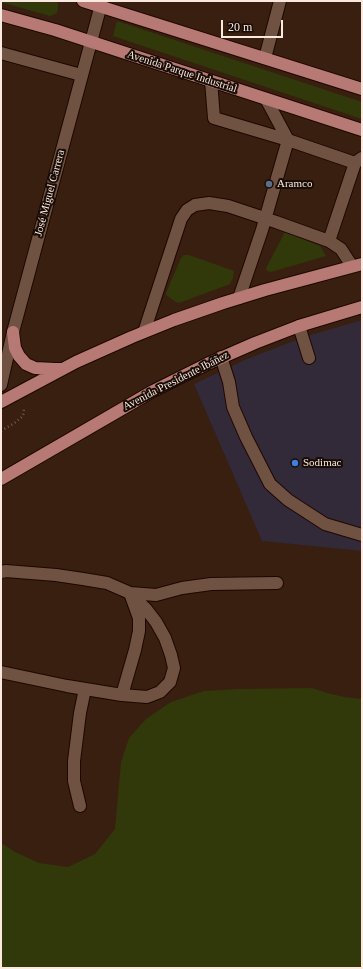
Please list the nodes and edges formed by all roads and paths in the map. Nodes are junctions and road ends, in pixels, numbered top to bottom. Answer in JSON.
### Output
{"nodes":[{"id":1,"x":83,"y":1,"type":"edge"},
{"id":2,"x":280,"y":1,"type":"edge"},
{"id":3,"x":101,"y":4,"type":"edge"},
{"id":4,"x":1,"y":15,"type":"edge"},
{"id":5,"x":90,"y":42,"type":"junction"},
{"id":6,"x":1,"y":53,"type":"edge"},
{"id":7,"x":265,"y":58,"type":"junction"},
{"id":8,"x":82,"y":75,"type":"junction"},
{"id":9,"x":211,"y":81,"type":"junction"},
{"id":10,"x":362,"y":89,"type":"edge"},
{"id":11,"x":266,"y":99,"type":"junction"},
{"id":12,"x":362,"y":130,"type":"edge"},
{"id":13,"x":288,"y":140,"type":"junction"},
{"id":14,"x":358,"y":160,"type":"edge"},
{"id":15,"x":265,"y":218,"type":"junction"},
{"id":16,"x":329,"y":241,"type":"junction"},
{"id":17,"x":357,"y":265,"type":"edge"},
{"id":18,"x":239,"y":298,"type":"junction"},
{"id":19,"x":362,"y":307,"type":"edge"},
{"id":20,"x":299,"y":326,"type":"junction"},
{"id":21,"x":12,"y":332,"type":"junction"},
{"id":22,"x":144,"y":332,"type":"junction"},
{"id":23,"x":221,"y":357,"type":"junction"},
{"id":24,"x":309,"y":358,"type":"dead end"},
{"id":25,"x":64,"y":368,"type":"junction"},
{"id":26,"x":1,"y":385,"type":"edge"},
{"id":27,"x":19,"y":393,"type":"junction"},
{"id":28,"x":1,"y":402,"type":"edge"},
{"id":29,"x":1,"y":431,"type":"edge"},
{"id":30,"x":1,"y":479,"type":"edge"},
{"id":31,"x":362,"y":535,"type":"edge"},
{"id":32,"x":1,"y":572,"type":"edge"},
{"id":33,"x":277,"y":583,"type":"dead end"},
{"id":34,"x":130,"y":592,"type":"junction"},
{"id":35,"x":2,"y":675,"type":"edge"},
{"id":36,"x":85,"y":689,"type":"junction"},
{"id":37,"x":122,"y":695,"type":"junction"},
{"id":38,"x":80,"y":806,"type":"dead end"}],
"edges":[{"from":1,"to":3,"type":"main road"},
{"from":2,"to":7,"type":"street"},
{"from":3,"to":5,"type":"street","name":"José Miguel Carrera"},
{"from":3,"to":7,"type":"main road"},
{"from":4,"to":5,"type":"main road","name":"Avenida Parque Industrial"},
{"from":5,"to":8,"type":"street","name":"José Miguel Carrera"},
{"from":5,"to":9,"type":"main road","name":"Avenida Parque Industrial"},
{"from":6,"to":8,"type":"street"},
{"from":7,"to":10,"type":"main road"},
{"from":8,"to":21,"type":"street","name":"José Miguel Carrera"},
{"from":9,"to":11,"type":"main road","name":"Avenida Parque Industrial"},
{"from":9,"to":13,"type":"street"},
{"from":11,"to":12,"type":"main road","name":"Avenida Parque Industrial"},
{"from":11,"to":13,"type":"street"},
{"from":13,"to":14,"type":"street"},
{"from":13,"to":15,"type":"street"},
{"from":14,"to":16,"type":"street"},
{"from":15,"to":16,"type":"street"},
{"from":15,"to":18,"type":"street"},
{"from":15,"to":22,"type":"street"},
{"from":16,"to":17,"type":"street"},
{"from":17,"to":18,"type":"main road"},
{"from":18,"to":22,"type":"main road"},
{"from":19,"to":20,"type":"main road","name":"Avenida Presidente Ibáñez"},
{"from":20,"to":23,"type":"main road","name":"Avenida Presidente Ibáñez"},
{"from":20,"to":24,"type":"street"},
{"from":21,"to":25,"type":"main road"},
{"from":21,"to":26,"type":"street","name":"José Miguel Carrera"},
{"from":22,"to":25,"type":"main road"},
{"from":23,"to":30,"type":"main road","name":"Avenida Presidente Ibáñez"},
{"from":23,"to":31,"type":"street"},
{"from":25,"to":27,"type":"main road"},
{"from":27,"to":28,"type":"main road"},
{"from":27,"to":29,"type":"path"},
{"from":32,"to":34,"type":"street"},
{"from":33,"to":34,"type":"street"},
{"from":34,"to":37,"type":"street"},
{"from":34,"to":37,"type":"street"},
{"from":35,"to":36,"type":"street"},
{"from":36,"to":37,"type":"street"},
{"from":36,"to":38,"type":"street"}]}
